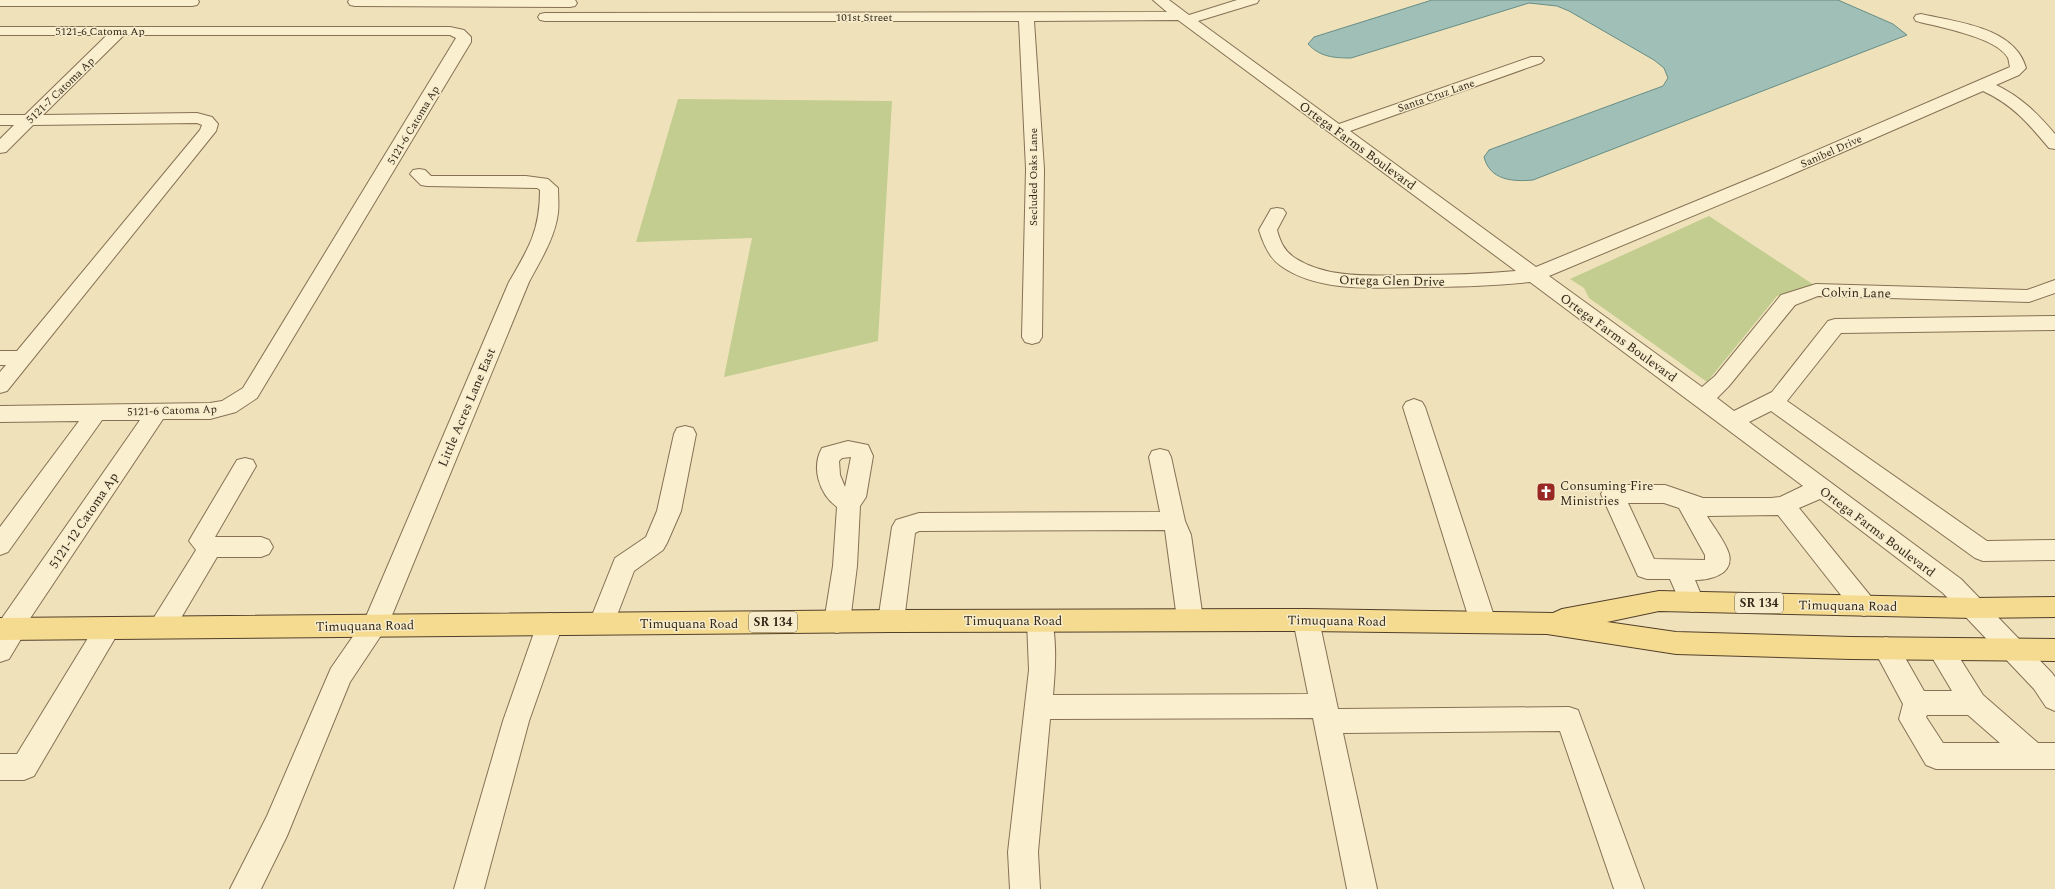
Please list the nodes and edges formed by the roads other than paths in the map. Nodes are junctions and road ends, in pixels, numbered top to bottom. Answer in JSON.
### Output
{"nodes":[{"id":1,"x":1160,"y":0,"type":"edge"},
{"id":2,"x":1252,"y":0,"type":"edge"},
{"id":3,"x":151,"y":1,"type":"edge"},
{"id":4,"x":194,"y":1,"type":"edge"},
{"id":5,"x":402,"y":1,"type":"edge"},
{"id":6,"x":0,"y":2,"type":"edge"},
{"id":7,"x":586,"y":3,"type":"dead end"},
{"id":8,"x":348,"y":8,"type":"edge"},
{"id":9,"x":545,"y":17,"type":"dead end"},
{"id":10,"x":1026,"y":17,"type":"junction"},
{"id":11,"x":1184,"y":18,"type":"junction"},
{"id":12,"x":1921,"y":18,"type":"dead end"},
{"id":13,"x":0,"y":31,"type":"edge"},
{"id":14,"x":120,"y":31,"type":"junction"},
{"id":15,"x":157,"y":31,"type":"junction"},
{"id":16,"x":324,"y":31,"type":"junction"},
{"id":17,"x":1536,"y":60,"type":"dead end"},
{"id":18,"x":1983,"y":85,"type":"junction"},
{"id":19,"x":0,"y":120,"type":"edge"},
{"id":20,"x":29,"y":120,"type":"junction"},
{"id":21,"x":1337,"y":130,"type":"junction"},
{"id":22,"x":2055,"y":144,"type":"edge"},
{"id":23,"x":0,"y":148,"type":"edge"},
{"id":24,"x":418,"y":174,"type":"dead end"},
{"id":25,"x":1277,"y":213,"type":"dead end"},
{"id":26,"x":1534,"y":275,"type":"junction"},
{"id":27,"x":2055,"y":286,"type":"edge"},
{"id":28,"x":2055,"y":324,"type":"edge"},
{"id":29,"x":1032,"y":337,"type":"dead end"},
{"id":30,"x":0,"y":358,"type":"edge"},
{"id":31,"x":23,"y":358,"type":"junction"},
{"id":32,"x":0,"y":386,"type":"edge"},
{"id":33,"x":1703,"y":399,"type":"junction"},
{"id":34,"x":1772,"y":401,"type":"junction"},
{"id":35,"x":1414,"y":408,"type":"dead end"},
{"id":36,"x":157,"y":411,"type":"junction"},
{"id":37,"x":96,"y":412,"type":"junction"},
{"id":38,"x":0,"y":414,"type":"edge"},
{"id":39,"x":1733,"y":421,"type":"junction"},
{"id":40,"x":686,"y":434,"type":"dead end"},
{"id":41,"x":1160,"y":457,"type":"dead end"},
{"id":42,"x":245,"y":466,"type":"dead end"},
{"id":43,"x":1822,"y":488,"type":"junction"},
{"id":44,"x":1688,"y":503,"type":"junction"},
{"id":45,"x":848,"y":504,"type":"dead end"},
{"id":46,"x":1783,"y":505,"type":"junction"},
{"id":47,"x":1173,"y":522,"type":"junction"},
{"id":48,"x":0,"y":545,"type":"edge"},
{"id":49,"x":210,"y":547,"type":"junction"},
{"id":50,"x":261,"y":547,"type":"dead end"},
{"id":51,"x":2055,"y":550,"type":"edge"},
{"id":52,"x":1678,"y":569,"type":"junction"},
{"id":53,"x":1692,"y":602,"type":"junction"},
{"id":54,"x":1864,"y":606,"type":"junction"},
{"id":55,"x":2055,"y":607,"type":"edge"},
{"id":56,"x":1973,"y":608,"type":"junction"},
{"id":57,"x":1190,"y":619,"type":"junction"},
{"id":58,"x":1040,"y":620,"type":"junction"},
{"id":59,"x":1306,"y":620,"type":"junction"},
{"id":60,"x":891,"y":621,"type":"junction"},
{"id":61,"x":836,"y":622,"type":"junction"},
{"id":62,"x":1483,"y":622,"type":"junction"},
{"id":63,"x":602,"y":623,"type":"junction"},
{"id":64,"x":1547,"y":623,"type":"junction"},
{"id":65,"x":550,"y":624,"type":"junction"},
{"id":66,"x":375,"y":625,"type":"junction"},
{"id":67,"x":108,"y":628,"type":"junction"},
{"id":68,"x":162,"y":628,"type":"junction"},
{"id":69,"x":6,"y":635,"type":"edge"},
{"id":70,"x":1886,"y":648,"type":"junction"},
{"id":71,"x":1940,"y":649,"type":"junction"},
{"id":72,"x":2014,"y":650,"type":"junction"},
{"id":73,"x":2055,"y":650,"type":"edge"},
{"id":74,"x":2055,"y":699,"type":"edge"},
{"id":75,"x":1917,"y":703,"type":"junction"},
{"id":76,"x":1974,"y":703,"type":"junction"},
{"id":77,"x":1038,"y":707,"type":"junction"},
{"id":78,"x":1325,"y":713,"type":"junction"},
{"id":79,"x":2044,"y":756,"type":"edge"},
{"id":80,"x":0,"y":767,"type":"edge"},
{"id":81,"x":245,"y":889,"type":"edge"},
{"id":82,"x":469,"y":889,"type":"edge"},
{"id":83,"x":1025,"y":889,"type":"edge"},
{"id":84,"x":1362,"y":889,"type":"edge"},
{"id":85,"x":1630,"y":889,"type":"edge"}],
"edges":[{"from":1,"to":11,"type":"street","name":"Ortega Farms Boulevard"},
{"from":2,"to":11,"type":"street","name":"101st Street"},
{"from":3,"to":4,"type":"street"},
{"from":3,"to":6,"type":"street"},
{"from":4,"to":15,"type":"street"},
{"from":5,"to":7,"type":"street"},
{"from":5,"to":8,"type":"street"},
{"from":8,"to":16,"type":"street"},
{"from":9,"to":10,"type":"street","name":"101st Street"},
{"from":10,"to":11,"type":"street","name":"101st Street"},
{"from":10,"to":29,"type":"street","name":"Secluded Oaks Lane"},
{"from":11,"to":21,"type":"street","name":"Ortega Farms Boulevard"},
{"from":12,"to":18,"type":"street","name":"Sanibel Drive"},
{"from":13,"to":14,"type":"street","name":"5121-6 Catoma Ap"},
{"from":14,"to":15,"type":"street","name":"5121-6 Catoma Ap"},
{"from":14,"to":20,"type":"street","name":"5121-7 Catoma Ap"},
{"from":15,"to":16,"type":"street","name":"5121-6 Catoma Ap"},
{"from":16,"to":36,"type":"street","name":"5121-6 Catoma Ap"},
{"from":17,"to":21,"type":"street","name":"Santa Cruz Lane"},
{"from":18,"to":22,"type":"street"},
{"from":18,"to":26,"type":"street","name":"Sanibel Drive"},
{"from":19,"to":20,"type":"street"},
{"from":20,"to":23,"type":"street","name":"5121-7 Catoma Ap"},
{"from":20,"to":31,"type":"street"},
{"from":21,"to":26,"type":"street","name":"Ortega Farms Boulevard"},
{"from":24,"to":66,"type":"street","name":"Little Acres Lane East"},
{"from":25,"to":26,"type":"street","name":"Ortega Glen Drive"},
{"from":26,"to":33,"type":"street","name":"Ortega Farms Boulevard"},
{"from":27,"to":33,"type":"street","name":"Colvin Lane"},
{"from":28,"to":34,"type":"street"},
{"from":30,"to":31,"type":"street"},
{"from":31,"to":32,"type":"street"},
{"from":33,"to":39,"type":"street","name":"Ortega Farms Boulevard"},
{"from":34,"to":39,"type":"street"},
{"from":34,"to":51,"type":"street"},
{"from":35,"to":62,"type":"street"},
{"from":36,"to":37,"type":"street","name":"5121-6 Catoma Ap"},
{"from":36,"to":69,"type":"street","name":"5121-12 Catoma Ap"},
{"from":37,"to":38,"type":"street","name":"5121-6 Catoma Ap"},
{"from":37,"to":48,"type":"street"},
{"from":39,"to":43,"type":"street","name":"Ortega Farms Boulevard"},
{"from":40,"to":63,"type":"street"},
{"from":41,"to":47,"type":"street"},
{"from":42,"to":49,"type":"street"},
{"from":43,"to":46,"type":"street"},
{"from":43,"to":56,"type":"street","name":"Ortega Farms Boulevard"},
{"from":44,"to":46,"type":"street"},
{"from":44,"to":52,"type":"street"},
{"from":44,"to":52,"type":"street"},
{"from":45,"to":61,"type":"street"},
{"from":46,"to":54,"type":"street"},
{"from":47,"to":57,"type":"street"},
{"from":47,"to":60,"type":"street"},
{"from":49,"to":50,"type":"street"},
{"from":49,"to":68,"type":"street"},
{"from":52,"to":53,"type":"street"},
{"from":53,"to":54,"type":"main road","name":"Timuquana Road","number":"SR 134"},
{"from":53,"to":64,"type":"main road","name":"Timuquana Road","number":"SR 134"},
{"from":54,"to":56,"type":"main road","name":"Timuquana Road","number":"SR 134"},
{"from":55,"to":56,"type":"main road","name":"Timuquana Road","number":"SR 134"},
{"from":56,"to":72,"type":"street","name":"Ortega Farms Boulevard"},
{"from":57,"to":58,"type":"main road","name":"Timuquana Road","number":"SR 134"},
{"from":57,"to":59,"type":"main road","name":"Timuquana Road","number":"SR 134"},
{"from":58,"to":60,"type":"main road","name":"Timuquana Road","number":"SR 134"},
{"from":58,"to":77,"type":"street"},
{"from":59,"to":62,"type":"main road","name":"Timuquana Road","number":"SR 134"},
{"from":59,"to":78,"type":"street"},
{"from":60,"to":61,"type":"main road","name":"Timuquana Road","number":"SR 134"},
{"from":61,"to":63,"type":"main road","name":"Timuquana Road","number":"SR 134"},
{"from":62,"to":64,"type":"main road","name":"Timuquana Road","number":"SR 134"},
{"from":63,"to":65,"type":"main road","name":"Timuquana Road","number":"SR 134"},
{"from":64,"to":70,"type":"main road","name":"Timuquana Road","number":"SR 134"},
{"from":65,"to":66,"type":"main road","name":"Timuquana Road","number":"SR 134"},
{"from":65,"to":82,"type":"street"},
{"from":66,"to":68,"type":"main road","name":"Timuquana Road","number":"SR 134"},
{"from":66,"to":81,"type":"street","name":"Little Acres Lane East"},
{"from":67,"to":68,"type":"main road","name":"Timuquana Road","number":"SR 134"},
{"from":67,"to":69,"type":"main road","name":"Timuquana Road","number":"SR 134"},
{"from":67,"to":80,"type":"street"},
{"from":70,"to":71,"type":"main road","name":"Timuquana Road","number":"SR 134"},
{"from":70,"to":75,"type":"street"},
{"from":71,"to":72,"type":"main road","name":"Timuquana Road","number":"SR 134"},
{"from":71,"to":76,"type":"street"},
{"from":72,"to":73,"type":"main road","name":"Timuquana Road","number":"SR 134"},
{"from":72,"to":74,"type":"street","name":"Ortega Farms Boulevard"},
{"from":75,"to":76,"type":"street"},
{"from":75,"to":79,"type":"street"},
{"from":76,"to":79,"type":"street"},
{"from":77,"to":78,"type":"street"},
{"from":77,"to":83,"type":"street"},
{"from":78,"to":84,"type":"street"},
{"from":78,"to":85,"type":"street"}]}
